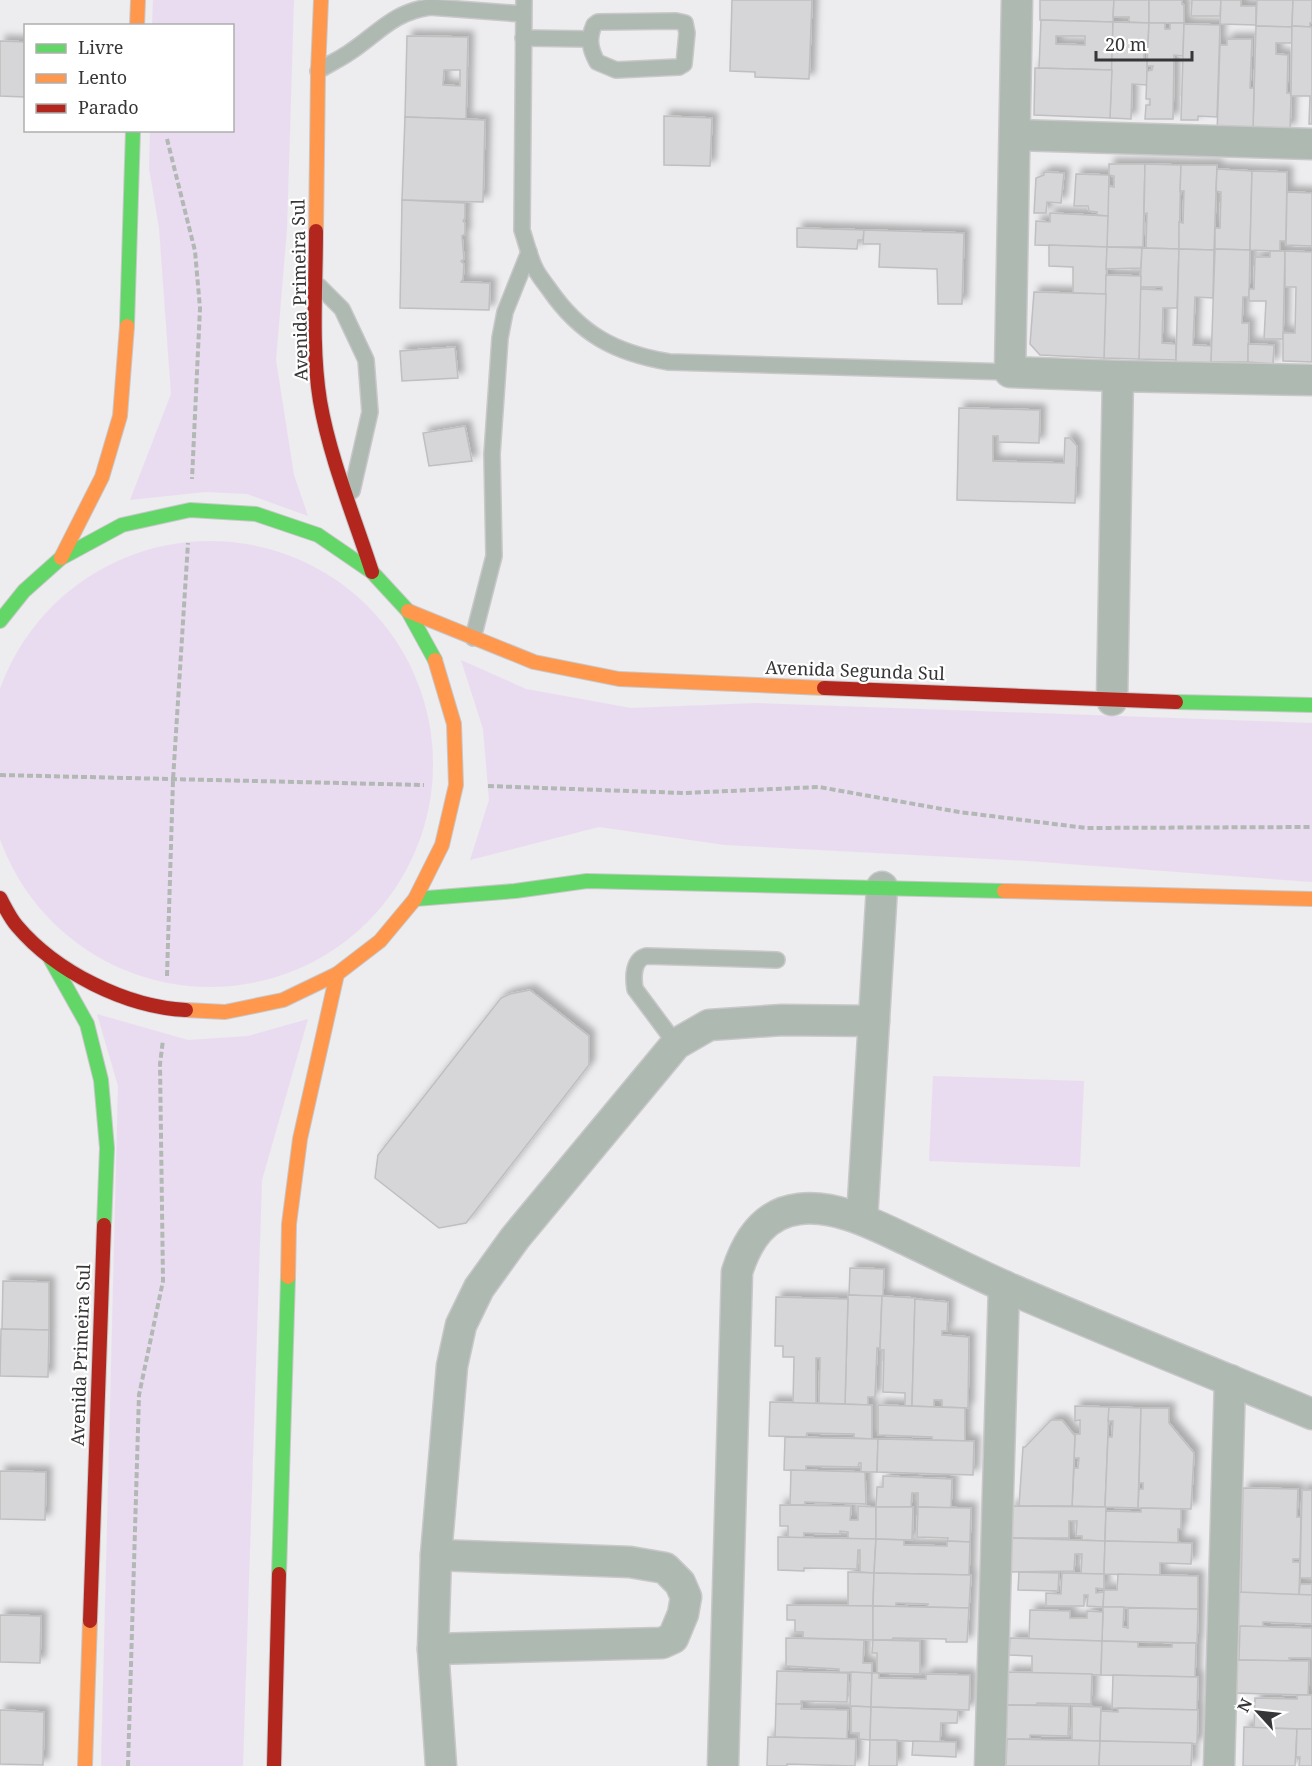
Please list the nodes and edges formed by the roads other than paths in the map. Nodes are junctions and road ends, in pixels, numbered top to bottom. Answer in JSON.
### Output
{"nodes":[{"id":1,"x":138,"y":0,"type":"edge"},
{"id":2,"x":321,"y":0,"type":"edge"},
{"id":3,"x":1017,"y":0,"type":"edge"},
{"id":4,"x":524,"y":7,"type":"edge"},
{"id":5,"x":137,"y":24,"type":"edge"},
{"id":6,"x":523,"y":38,"type":"junction"},
{"id":7,"x":589,"y":39,"type":"junction"},
{"id":8,"x":318,"y":70,"type":"junction"},
{"id":9,"x":134,"y":132,"type":"edge"},
{"id":10,"x":1014,"y":135,"type":"junction"},
{"id":11,"x":1312,"y":144,"type":"edge"},
{"id":12,"x":529,"y":252,"type":"junction"},
{"id":13,"x":316,"y":283,"type":"junction"},
{"id":14,"x":1010,"y":372,"type":"junction"},
{"id":15,"x":1118,"y":376,"type":"junction"},
{"id":16,"x":1312,"y":380,"type":"edge"},
{"id":17,"x":350,"y":503,"type":"junction"},
{"id":18,"x":61,"y":558,"type":"junction"},
{"id":19,"x":372,"y":572,"type":"junction"},
{"id":20,"x":408,"y":611,"type":"junction"},
{"id":21,"x":0,"y":621,"type":"edge"},
{"id":22,"x":473,"y":638,"type":"junction"},
{"id":23,"x":1112,"y":700,"type":"junction"},
{"id":24,"x":1312,"y":705,"type":"edge"},
{"id":25,"x":882,"y":887,"type":"junction"},
{"id":26,"x":0,"y":898,"type":"edge"},
{"id":27,"x":415,"y":899,"type":"junction"},
{"id":28,"x":1312,"y":899,"type":"edge"},
{"id":29,"x":0,"y":916,"type":"edge"},
{"id":30,"x":15,"y":924,"type":"junction"},
{"id":31,"x":50,"y":957,"type":"junction"},
{"id":32,"x":777,"y":960,"type":"dead end"},
{"id":33,"x":337,"y":975,"type":"junction"},
{"id":34,"x":874,"y":1021,"type":"junction"},
{"id":35,"x":676,"y":1044,"type":"junction"},
{"id":36,"x":862,"y":1219,"type":"junction"},
{"id":37,"x":1004,"y":1286,"type":"junction"},
{"id":38,"x":1230,"y":1380,"type":"junction"},
{"id":39,"x":1312,"y":1414,"type":"edge"},
{"id":40,"x":436,"y":1555,"type":"junction"},
{"id":41,"x":433,"y":1649,"type":"junction"},
{"id":42,"x":85,"y":1766,"type":"edge"},
{"id":43,"x":274,"y":1766,"type":"edge"},
{"id":44,"x":441,"y":1766,"type":"edge"},
{"id":45,"x":723,"y":1766,"type":"edge"},
{"id":46,"x":990,"y":1766,"type":"edge"},
{"id":47,"x":1219,"y":1766,"type":"edge"}],
"edges":[{"from":1,"to":5,"type":"main road"},
{"from":2,"to":8,"type":"main road","name":"Avenida Primeira Sul"},
{"from":3,"to":10,"type":"street"},
{"from":4,"to":6,"type":"lane"},
{"from":4,"to":8,"type":"lane"},
{"from":6,"to":7,"type":"lane"},
{"from":6,"to":12,"type":"lane"},
{"from":7,"to":7,"type":"lane"},
{"from":8,"to":13,"type":"main road","name":"Avenida Primeira Sul"},
{"from":9,"to":18,"type":"main road"},
{"from":10,"to":11,"type":"street"},
{"from":10,"to":14,"type":"street"},
{"from":12,"to":14,"type":"lane"},
{"from":12,"to":22,"type":"lane"},
{"from":13,"to":17,"type":"main road","name":"Avenida Primeira Sul"},
{"from":13,"to":17,"type":"lane"},
{"from":14,"to":15,"type":"street"},
{"from":15,"to":16,"type":"street"},
{"from":15,"to":23,"type":"street"},
{"from":17,"to":19,"type":"main road","name":"Avenida Primeira Sul"},
{"from":18,"to":19,"type":"main road"},
{"from":18,"to":21,"type":"main road"},
{"from":19,"to":20,"type":"main road"},
{"from":20,"to":22,"type":"main road","name":"Avenida Segunda Sul"},
{"from":20,"to":27,"type":"main road"},
{"from":22,"to":23,"type":"main road","name":"Avenida Segunda Sul"},
{"from":23,"to":24,"type":"main road","name":"Avenida Segunda Sul"},
{"from":25,"to":27,"type":"main road"},
{"from":25,"to":28,"type":"main road"},
{"from":25,"to":34,"type":"street"},
{"from":26,"to":30,"type":"main road"},
{"from":27,"to":33,"type":"main road"},
{"from":29,"to":30,"type":"main road"},
{"from":30,"to":31,"type":"main road"},
{"from":31,"to":33,"type":"main road"},
{"from":31,"to":42,"type":"main road","name":"Avenida Primeira Sul"},
{"from":32,"to":35,"type":"lane"},
{"from":33,"to":43,"type":"main road"},
{"from":34,"to":35,"type":"street"},
{"from":34,"to":36,"type":"street"},
{"from":35,"to":40,"type":"street"},
{"from":36,"to":37,"type":"street"},
{"from":36,"to":45,"type":"street"},
{"from":37,"to":38,"type":"street"},
{"from":37,"to":46,"type":"street"},
{"from":38,"to":39,"type":"street"},
{"from":38,"to":47,"type":"street"},
{"from":40,"to":41,"type":"street"},
{"from":40,"to":41,"type":"street"},
{"from":41,"to":44,"type":"street"}]}
